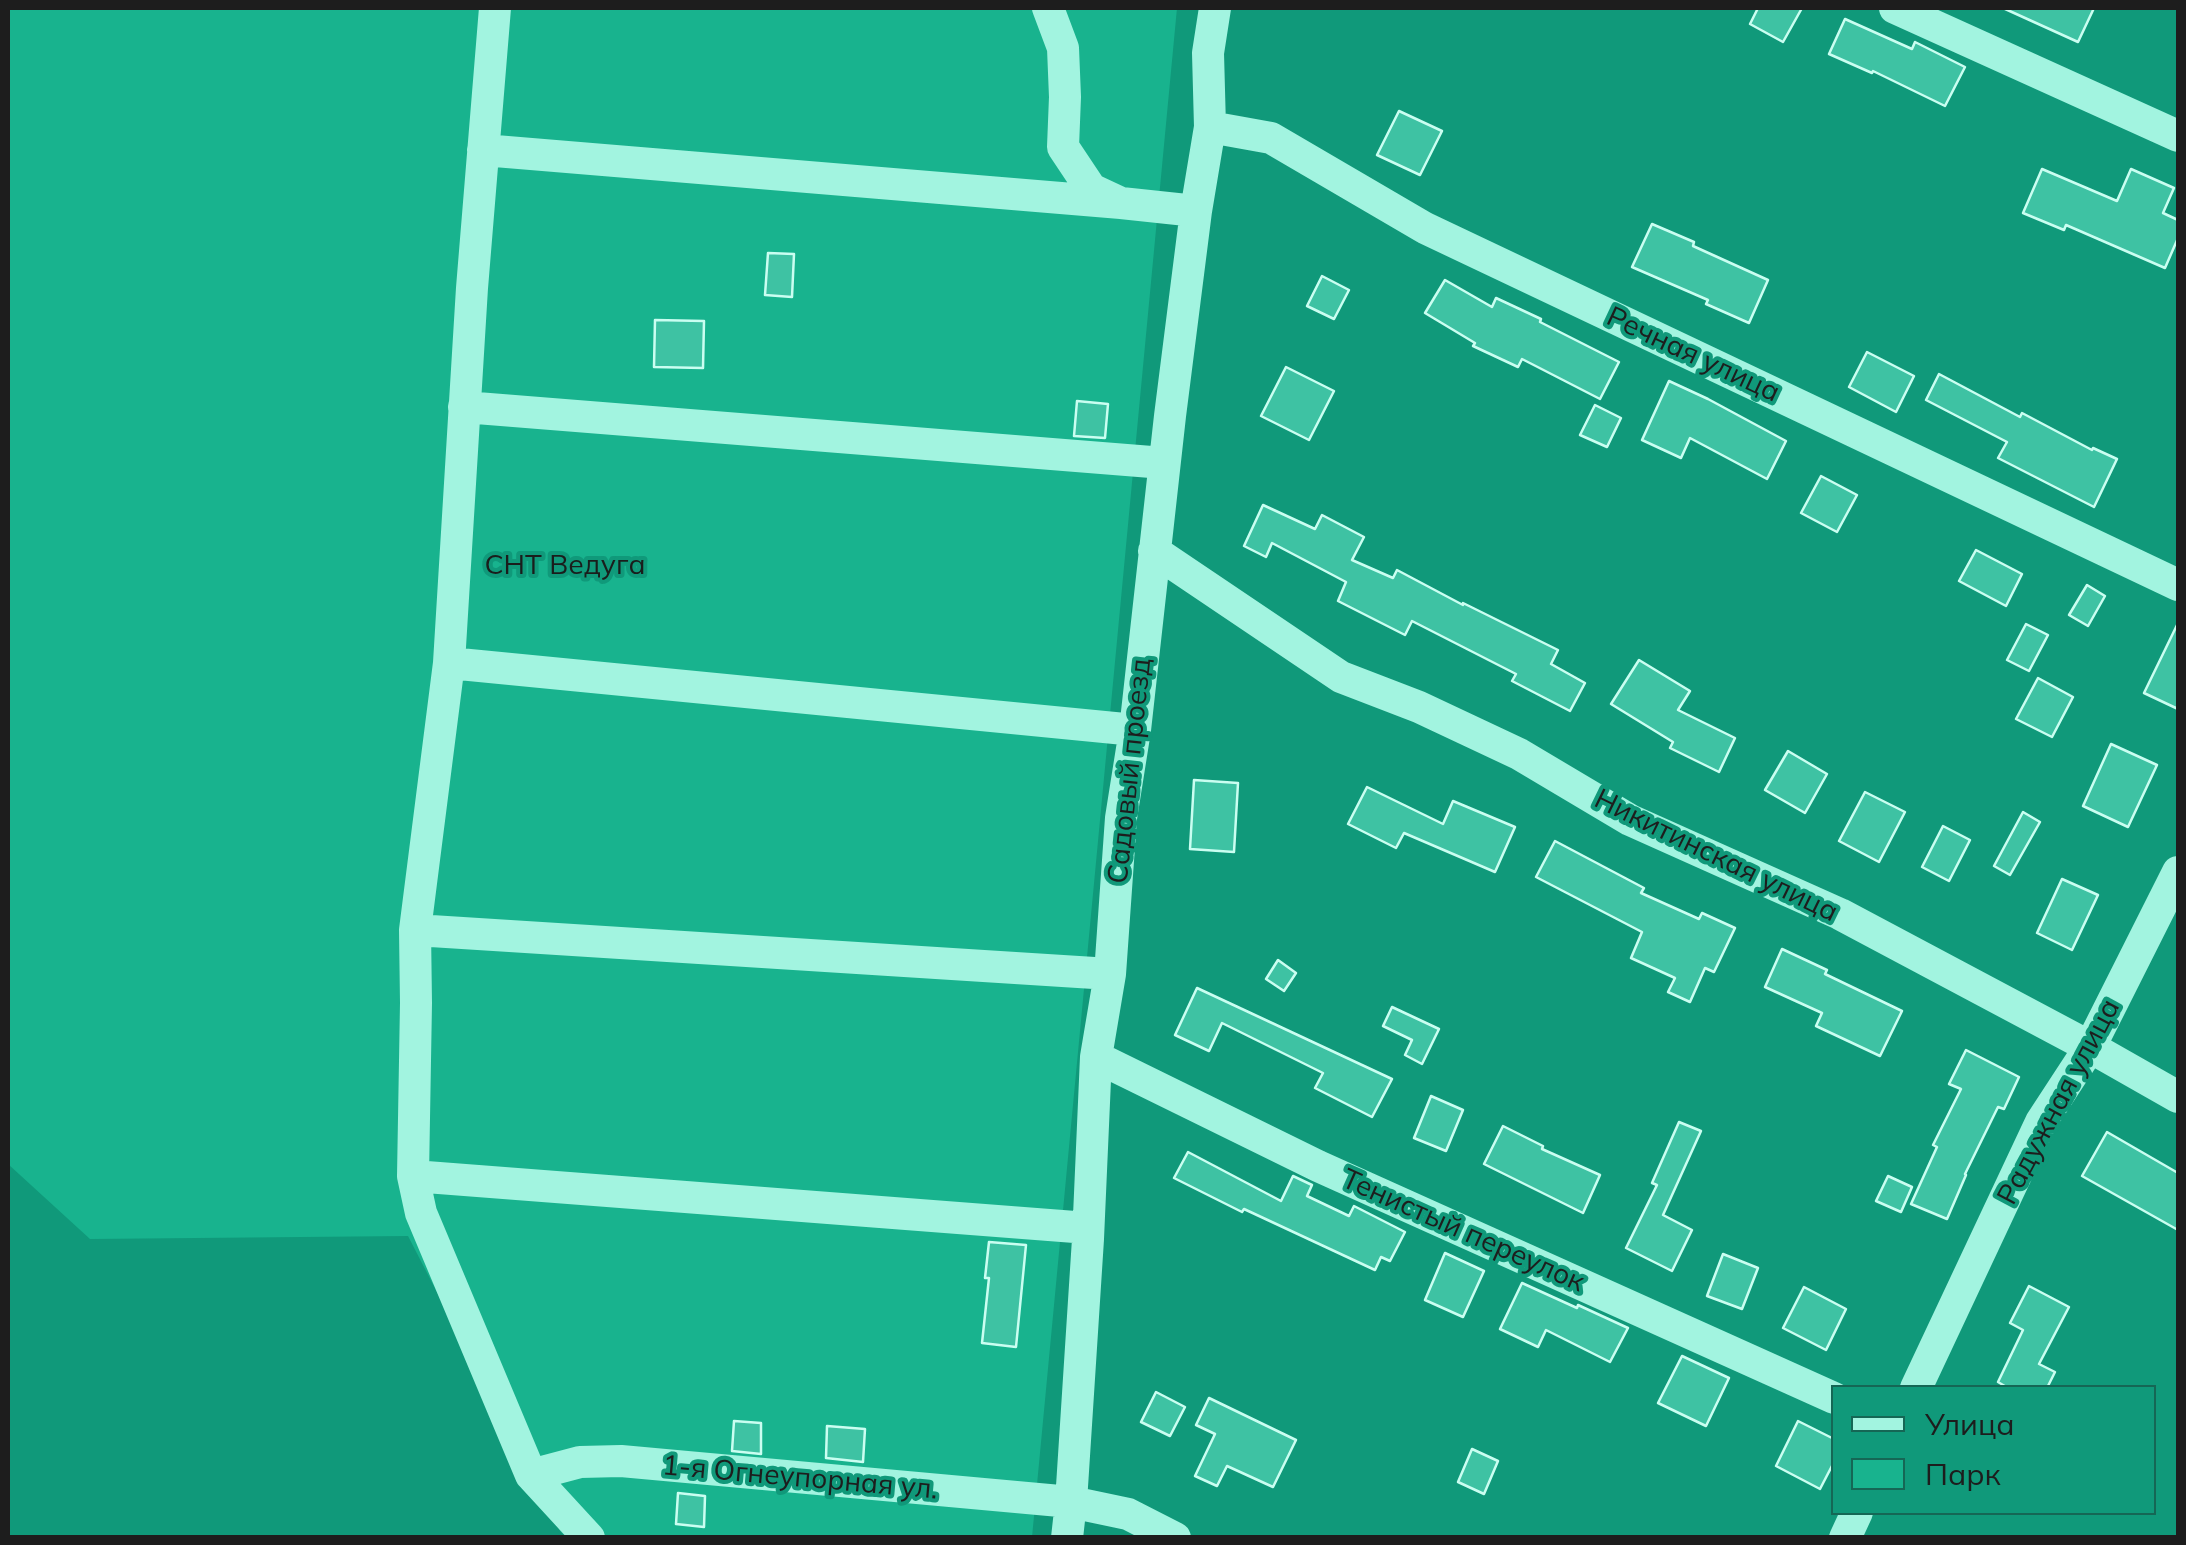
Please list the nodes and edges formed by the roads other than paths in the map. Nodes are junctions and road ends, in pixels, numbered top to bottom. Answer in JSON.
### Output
{"nodes":[{"id":1,"x":495,"y":8,"type":"edge"},
{"id":2,"x":1048,"y":8,"type":"edge"},
{"id":3,"x":1216,"y":8,"type":"edge"},
{"id":4,"x":1895,"y":8,"type":"edge"},
{"id":5,"x":1210,"y":127,"type":"junction"},
{"id":6,"x":2178,"y":136,"type":"edge"},
{"id":7,"x":483,"y":150,"type":"junction"},
{"id":8,"x":1121,"y":203,"type":"junction"},
{"id":9,"x":1196,"y":211,"type":"junction"},
{"id":10,"x":464,"y":407,"type":"junction"},
{"id":11,"x":1164,"y":464,"type":"junction"},
{"id":12,"x":1154,"y":551,"type":"junction"},
{"id":13,"x":2178,"y":585,"type":"edge"},
{"id":14,"x":449,"y":664,"type":"junction"},
{"id":15,"x":1134,"y":730,"type":"junction"},
{"id":16,"x":2178,"y":872,"type":"edge"},
{"id":17,"x":415,"y":930,"type":"junction"},
{"id":18,"x":1110,"y":974,"type":"junction"},
{"id":19,"x":2090,"y":1047,"type":"junction"},
{"id":20,"x":1096,"y":1057,"type":"junction"},
{"id":21,"x":2178,"y":1098,"type":"edge"},
{"id":22,"x":414,"y":1176,"type":"junction"},
{"id":23,"x":1088,"y":1228,"type":"junction"},
{"id":24,"x":1917,"y":1385,"type":"edge"},
{"id":25,"x":1831,"y":1397,"type":"edge"},
{"id":26,"x":531,"y":1475,"type":"junction"},
{"id":27,"x":1071,"y":1502,"type":"junction"},
{"id":28,"x":589,"y":1538,"type":"edge"},
{"id":29,"x":1066,"y":1538,"type":"edge"},
{"id":30,"x":1175,"y":1538,"type":"edge"}],
"edges":[{"from":1,"to":7,"type":"street"},
{"from":2,"to":8,"type":"street"},
{"from":3,"to":5,"type":"street","name":"Садовый проезд"},
{"from":4,"to":6,"type":"street"},
{"from":5,"to":9,"type":"street","name":"Садовый проезд"},
{"from":5,"to":13,"type":"street","name":"Речная улица"},
{"from":7,"to":8,"type":"street"},
{"from":7,"to":10,"type":"street"},
{"from":8,"to":9,"type":"street"},
{"from":9,"to":11,"type":"street","name":"Садовый проезд"},
{"from":10,"to":11,"type":"street"},
{"from":10,"to":14,"type":"street"},
{"from":11,"to":12,"type":"street","name":"Садовый проезд"},
{"from":12,"to":15,"type":"street","name":"Садовый проезд"},
{"from":12,"to":19,"type":"street","name":"Никитинская улица"},
{"from":14,"to":15,"type":"street"},
{"from":14,"to":17,"type":"street"},
{"from":15,"to":18,"type":"street","name":"Садовый проезд"},
{"from":16,"to":19,"type":"street","name":"Радужная улица"},
{"from":17,"to":18,"type":"street"},
{"from":17,"to":22,"type":"street"},
{"from":18,"to":20,"type":"street","name":"Садовый проезд"},
{"from":19,"to":21,"type":"street","name":"Никитинская улица"},
{"from":19,"to":24,"type":"street","name":"Радужная улица"},
{"from":20,"to":23,"type":"street","name":"Садовый проезд"},
{"from":20,"to":25,"type":"street","name":"Тенистый переулок"},
{"from":22,"to":23,"type":"street"},
{"from":22,"to":26,"type":"street"},
{"from":23,"to":27,"type":"street","name":"Садовый проезд"},
{"from":26,"to":27,"type":"street","name":"1-я Огнеупорная ул."},
{"from":26,"to":28,"type":"street"},
{"from":27,"to":29,"type":"street","name":"Садовый проезд"},
{"from":27,"to":30,"type":"street","name":"1-я Огнеупорная ул."}]}
